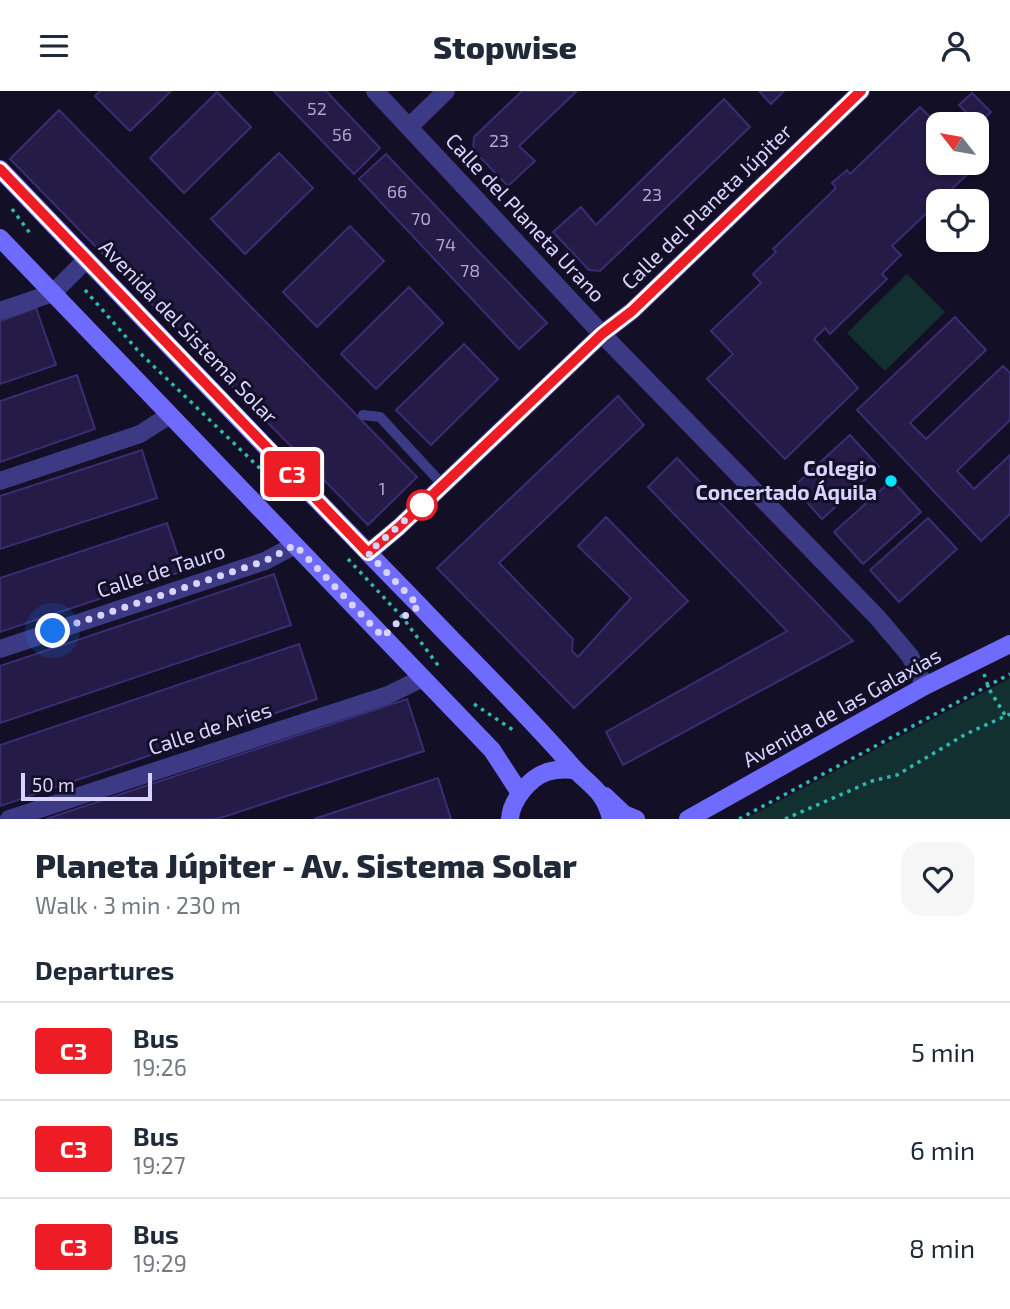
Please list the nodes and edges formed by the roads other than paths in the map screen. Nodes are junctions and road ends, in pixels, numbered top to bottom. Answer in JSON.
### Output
{"nodes":[{"id":1,"x":374,"y":91,"type":"edge"},
{"id":2,"x":446,"y":91,"type":"edge"},
{"id":3,"x":861,"y":91,"type":"edge"},
{"id":4,"x":409,"y":127,"type":"junction"},
{"id":5,"x":0,"y":169,"type":"edge"},
{"id":6,"x":0,"y":238,"type":"edge"},
{"id":7,"x":86,"y":260,"type":"junction"},
{"id":8,"x":53,"y":293,"type":"junction"},
{"id":9,"x":0,"y":311,"type":"edge"},
{"id":10,"x":602,"y":334,"type":"junction"},
{"id":11,"x":170,"y":415,"type":"junction"},
{"id":12,"x":363,"y":415,"type":"dead end"},
{"id":13,"x":0,"y":481,"type":"edge"},
{"id":14,"x":443,"y":485,"type":"junction"},
{"id":15,"x":295,"y":545,"type":"junction"},
{"id":16,"x":368,"y":553,"type":"junction"},
{"id":17,"x":1010,"y":645,"type":"edge"},
{"id":18,"x":0,"y":649,"type":"edge"},
{"id":19,"x":423,"y":678,"type":"junction"},
{"id":20,"x":925,"y":686,"type":"junction"},
{"id":21,"x":575,"y":770,"type":"junction"},
{"id":22,"x":593,"y":785,"type":"junction"},
{"id":23,"x":520,"y":793,"type":"junction"},
{"id":24,"x":693,"y":816,"type":"edge"},
{"id":25,"x":9,"y":819,"type":"edge"},
{"id":26,"x":510,"y":819,"type":"edge"},
{"id":27,"x":611,"y":819,"type":"edge"},
{"id":28,"x":636,"y":819,"type":"edge"},
{"id":29,"x":678,"y":819,"type":"edge"}],
"edges":[{"from":1,"to":4,"type":"street","name":"Calle del Planeta Urano"},
{"from":2,"to":4,"type":"street"},
{"from":3,"to":10,"type":"street","name":"Calle del Planeta Júpiter"},
{"from":4,"to":10,"type":"street","name":"Calle del Planeta Urano"},
{"from":5,"to":7,"type":"street","name":"Avenida del Sistema Solar"},
{"from":6,"to":8,"type":"street"},
{"from":7,"to":8,"type":"street"},
{"from":7,"to":16,"type":"street","name":"Avenida del Sistema Solar"},
{"from":8,"to":9,"type":"street"},
{"from":8,"to":11,"type":"street"},
{"from":10,"to":14,"type":"street","name":"Calle del Planeta Júpiter"},
{"from":10,"to":20,"type":"street","name":"Calle del Planeta Urano"},
{"from":11,"to":13,"type":"street"},
{"from":11,"to":15,"type":"street"},
{"from":12,"to":14,"type":"lane"},
{"from":14,"to":16,"type":"street","name":"Calle del Planeta Júpiter"},
{"from":15,"to":18,"type":"street","name":"Calle de Tauro"},
{"from":15,"to":19,"type":"street"},
{"from":16,"to":21,"type":"street","name":"Avenida del Sistema Solar"},
{"from":17,"to":20,"type":"street","name":"Avenida de las Galaxias"},
{"from":19,"to":23,"type":"street"},
{"from":19,"to":25,"type":"street","name":"Calle de Aries"},
{"from":20,"to":24,"type":"street","name":"Avenida de las Galaxias"},
{"from":21,"to":22,"type":"street","name":"Avenida del Sistema Solar"},
{"from":21,"to":23,"type":"street"},
{"from":22,"to":27,"type":"street"},
{"from":22,"to":28,"type":"street"},
{"from":23,"to":26,"type":"street"},
{"from":24,"to":29,"type":"street","name":"Avenida de las Galaxias"}]}
